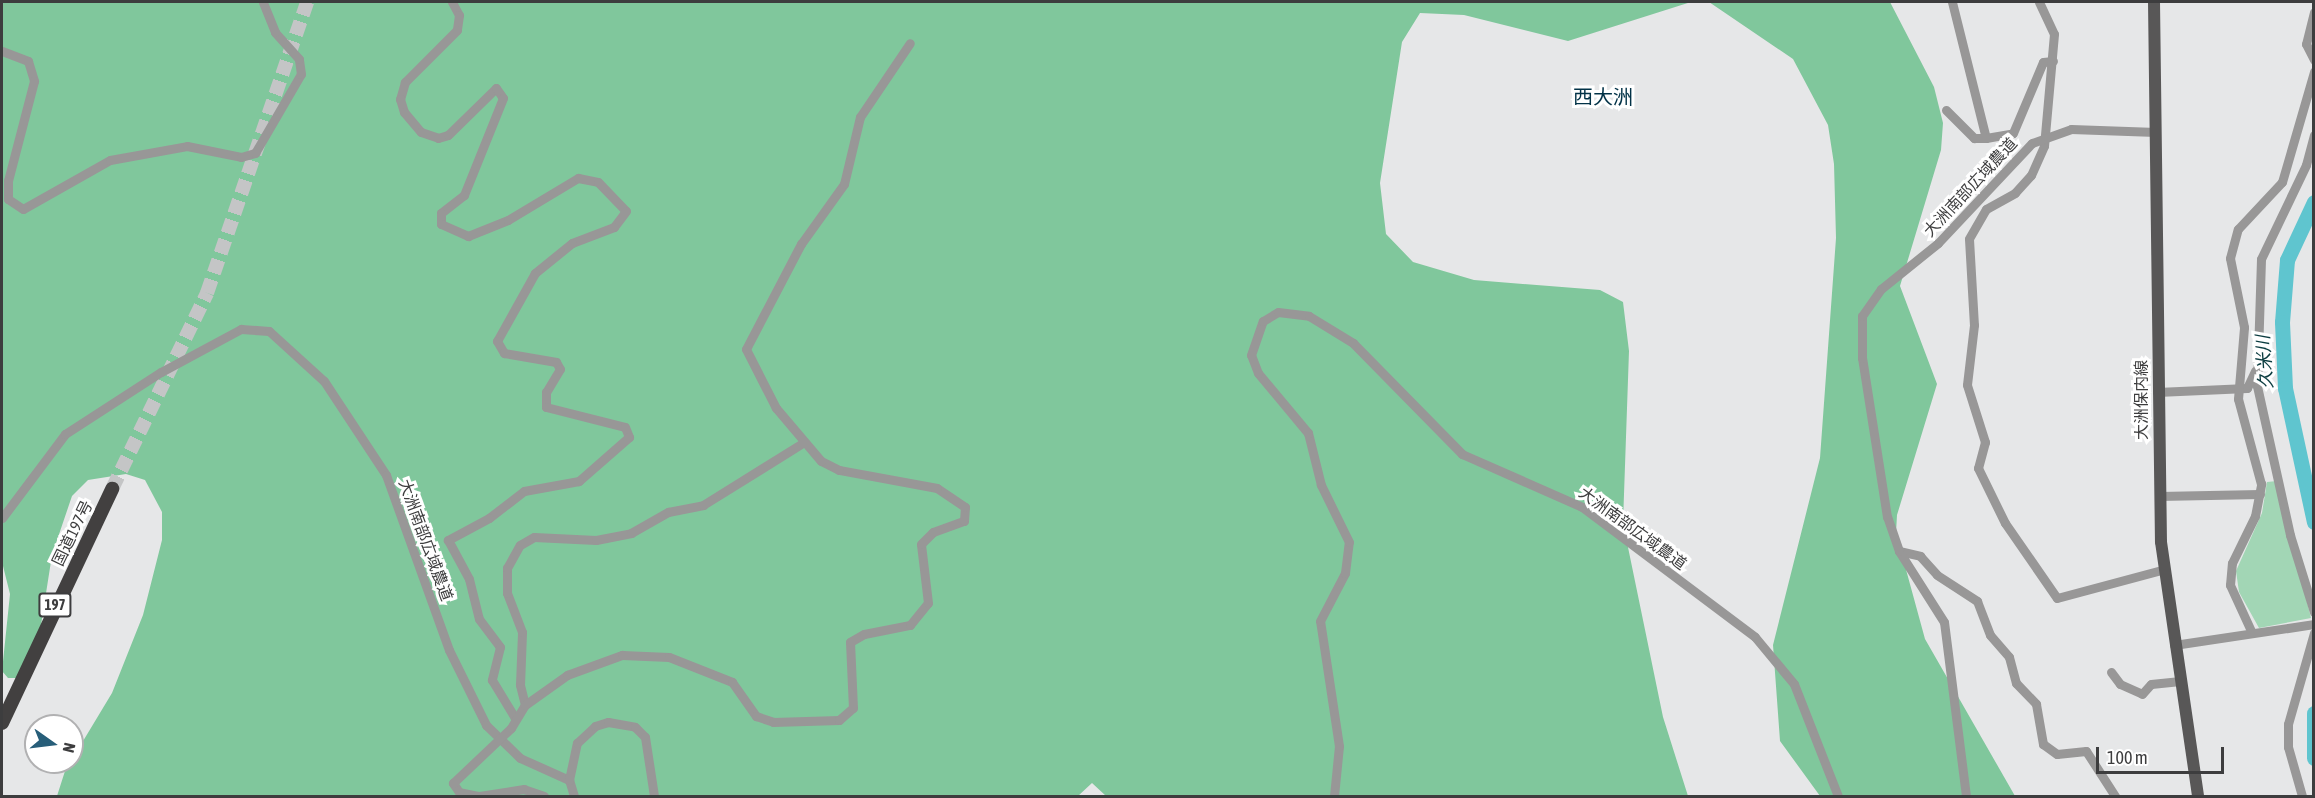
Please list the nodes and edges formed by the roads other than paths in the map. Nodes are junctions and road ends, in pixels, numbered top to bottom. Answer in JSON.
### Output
{"nodes":[{"id":1,"x":263,"y":2,"type":"edge"},
{"id":2,"x":452,"y":2,"type":"edge"},
{"id":3,"x":1953,"y":2,"type":"edge"},
{"id":4,"x":2038,"y":2,"type":"edge"},
{"id":5,"x":2154,"y":2,"type":"edge"},
{"id":6,"x":2313,"y":12,"type":"edge"},
{"id":7,"x":910,"y":43,"type":"dead end"},
{"id":8,"x":2,"y":51,"type":"edge"},
{"id":9,"x":2313,"y":60,"type":"edge"},
{"id":10,"x":2053,"y":61,"type":"junction"},
{"id":11,"x":2313,"y":72,"type":"edge"},
{"id":12,"x":1946,"y":110,"type":"dead end"},
{"id":13,"x":2156,"y":132,"type":"junction"},
{"id":14,"x":2313,"y":135,"type":"edge"},
{"id":15,"x":2044,"y":136,"type":"junction"},
{"id":16,"x":1986,"y":138,"type":"junction"},
{"id":17,"x":2258,"y":359,"type":"junction"},
{"id":18,"x":2237,"y":390,"type":"junction"},
{"id":19,"x":2157,"y":392,"type":"junction"},
{"id":20,"x":801,"y":444,"type":"junction"},
{"id":21,"x":112,"y":489,"type":"tunnel mouth"},
{"id":22,"x":2260,"y":494,"type":"junction"},
{"id":23,"x":2159,"y":496,"type":"junction"},
{"id":24,"x":2,"y":518,"type":"edge"},
{"id":25,"x":1899,"y":551,"type":"junction"},
{"id":26,"x":2165,"y":568,"type":"junction"},
{"id":27,"x":2313,"y":612,"type":"edge"},
{"id":28,"x":2313,"y":624,"type":"edge"},
{"id":29,"x":2252,"y":633,"type":"junction"},
{"id":30,"x":2313,"y":633,"type":"edge"},
{"id":31,"x":2174,"y":645,"type":"junction"},
{"id":32,"x":2111,"y":672,"type":"dead end"},
{"id":33,"x":2178,"y":681,"type":"junction"},
{"id":34,"x":525,"y":705,"type":"junction"},
{"id":35,"x":515,"y":718,"type":"junction"},
{"id":36,"x":2,"y":723,"type":"edge"},
{"id":37,"x":496,"y":740,"type":"junction"},
{"id":38,"x":569,"y":780,"type":"junction"},
{"id":39,"x":544,"y":796,"type":"edge"},
{"id":40,"x":574,"y":796,"type":"edge"},
{"id":41,"x":654,"y":796,"type":"edge"},
{"id":42,"x":1334,"y":796,"type":"edge"},
{"id":43,"x":1838,"y":796,"type":"edge"},
{"id":44,"x":1965,"y":796,"type":"edge"},
{"id":45,"x":2115,"y":796,"type":"edge"},
{"id":46,"x":2198,"y":796,"type":"edge"},
{"id":47,"x":2302,"y":796,"type":"edge"}],
"edges":[{"from":1,"to":8,"type":"street"},
{"from":2,"to":35,"type":"street"},
{"from":3,"to":16,"type":"street"},
{"from":4,"to":10,"type":"street"},
{"from":5,"to":13,"type":"main road","name":"大洲保内線"},
{"from":6,"to":9,"type":"street"},
{"from":7,"to":20,"type":"street"},
{"from":10,"to":15,"type":"street"},
{"from":10,"to":16,"type":"street"},
{"from":11,"to":18,"type":"street"},
{"from":12,"to":16,"type":"street"},
{"from":13,"to":15,"type":"street","name":"大洲南部広域農道"},
{"from":13,"to":19,"type":"main road","name":"大洲保内線"},
{"from":14,"to":17,"type":"street"},
{"from":15,"to":25,"type":"street","name":"大洲南部広域農道"},
{"from":15,"to":26,"type":"street"},
{"from":17,"to":18,"type":"street"},
{"from":17,"to":27,"type":"street"},
{"from":18,"to":19,"type":"street"},
{"from":18,"to":22,"type":"street"},
{"from":19,"to":23,"type":"main road","name":"大洲保内線"},
{"from":20,"to":34,"type":"street"},
{"from":20,"to":34,"type":"street"},
{"from":21,"to":36,"type":"highway","name":"国道197号","number":"197"},
{"from":22,"to":23,"type":"street"},
{"from":22,"to":29,"type":"street"},
{"from":23,"to":26,"type":"main road","name":"大洲保内線"},
{"from":24,"to":37,"type":"street","name":"大洲南部広域農道"},
{"from":25,"to":44,"type":"street","name":"大洲南部広域農道"},
{"from":25,"to":45,"type":"street"},
{"from":26,"to":31,"type":"main road","name":"大洲保内線"},
{"from":28,"to":29,"type":"street"},
{"from":29,"to":31,"type":"street"},
{"from":30,"to":47,"type":"street"},
{"from":31,"to":33,"type":"main road","name":"大洲保内線"},
{"from":32,"to":33,"type":"street"},
{"from":33,"to":46,"type":"main road","name":"大洲保内線"},
{"from":34,"to":35,"type":"street"},
{"from":35,"to":37,"type":"street"},
{"from":37,"to":38,"type":"street","name":"大洲南部広域農道"},
{"from":37,"to":39,"type":"street"},
{"from":38,"to":40,"type":"street"},
{"from":38,"to":41,"type":"street"},
{"from":42,"to":43,"type":"street","name":"大洲南部広域農道"}]}
